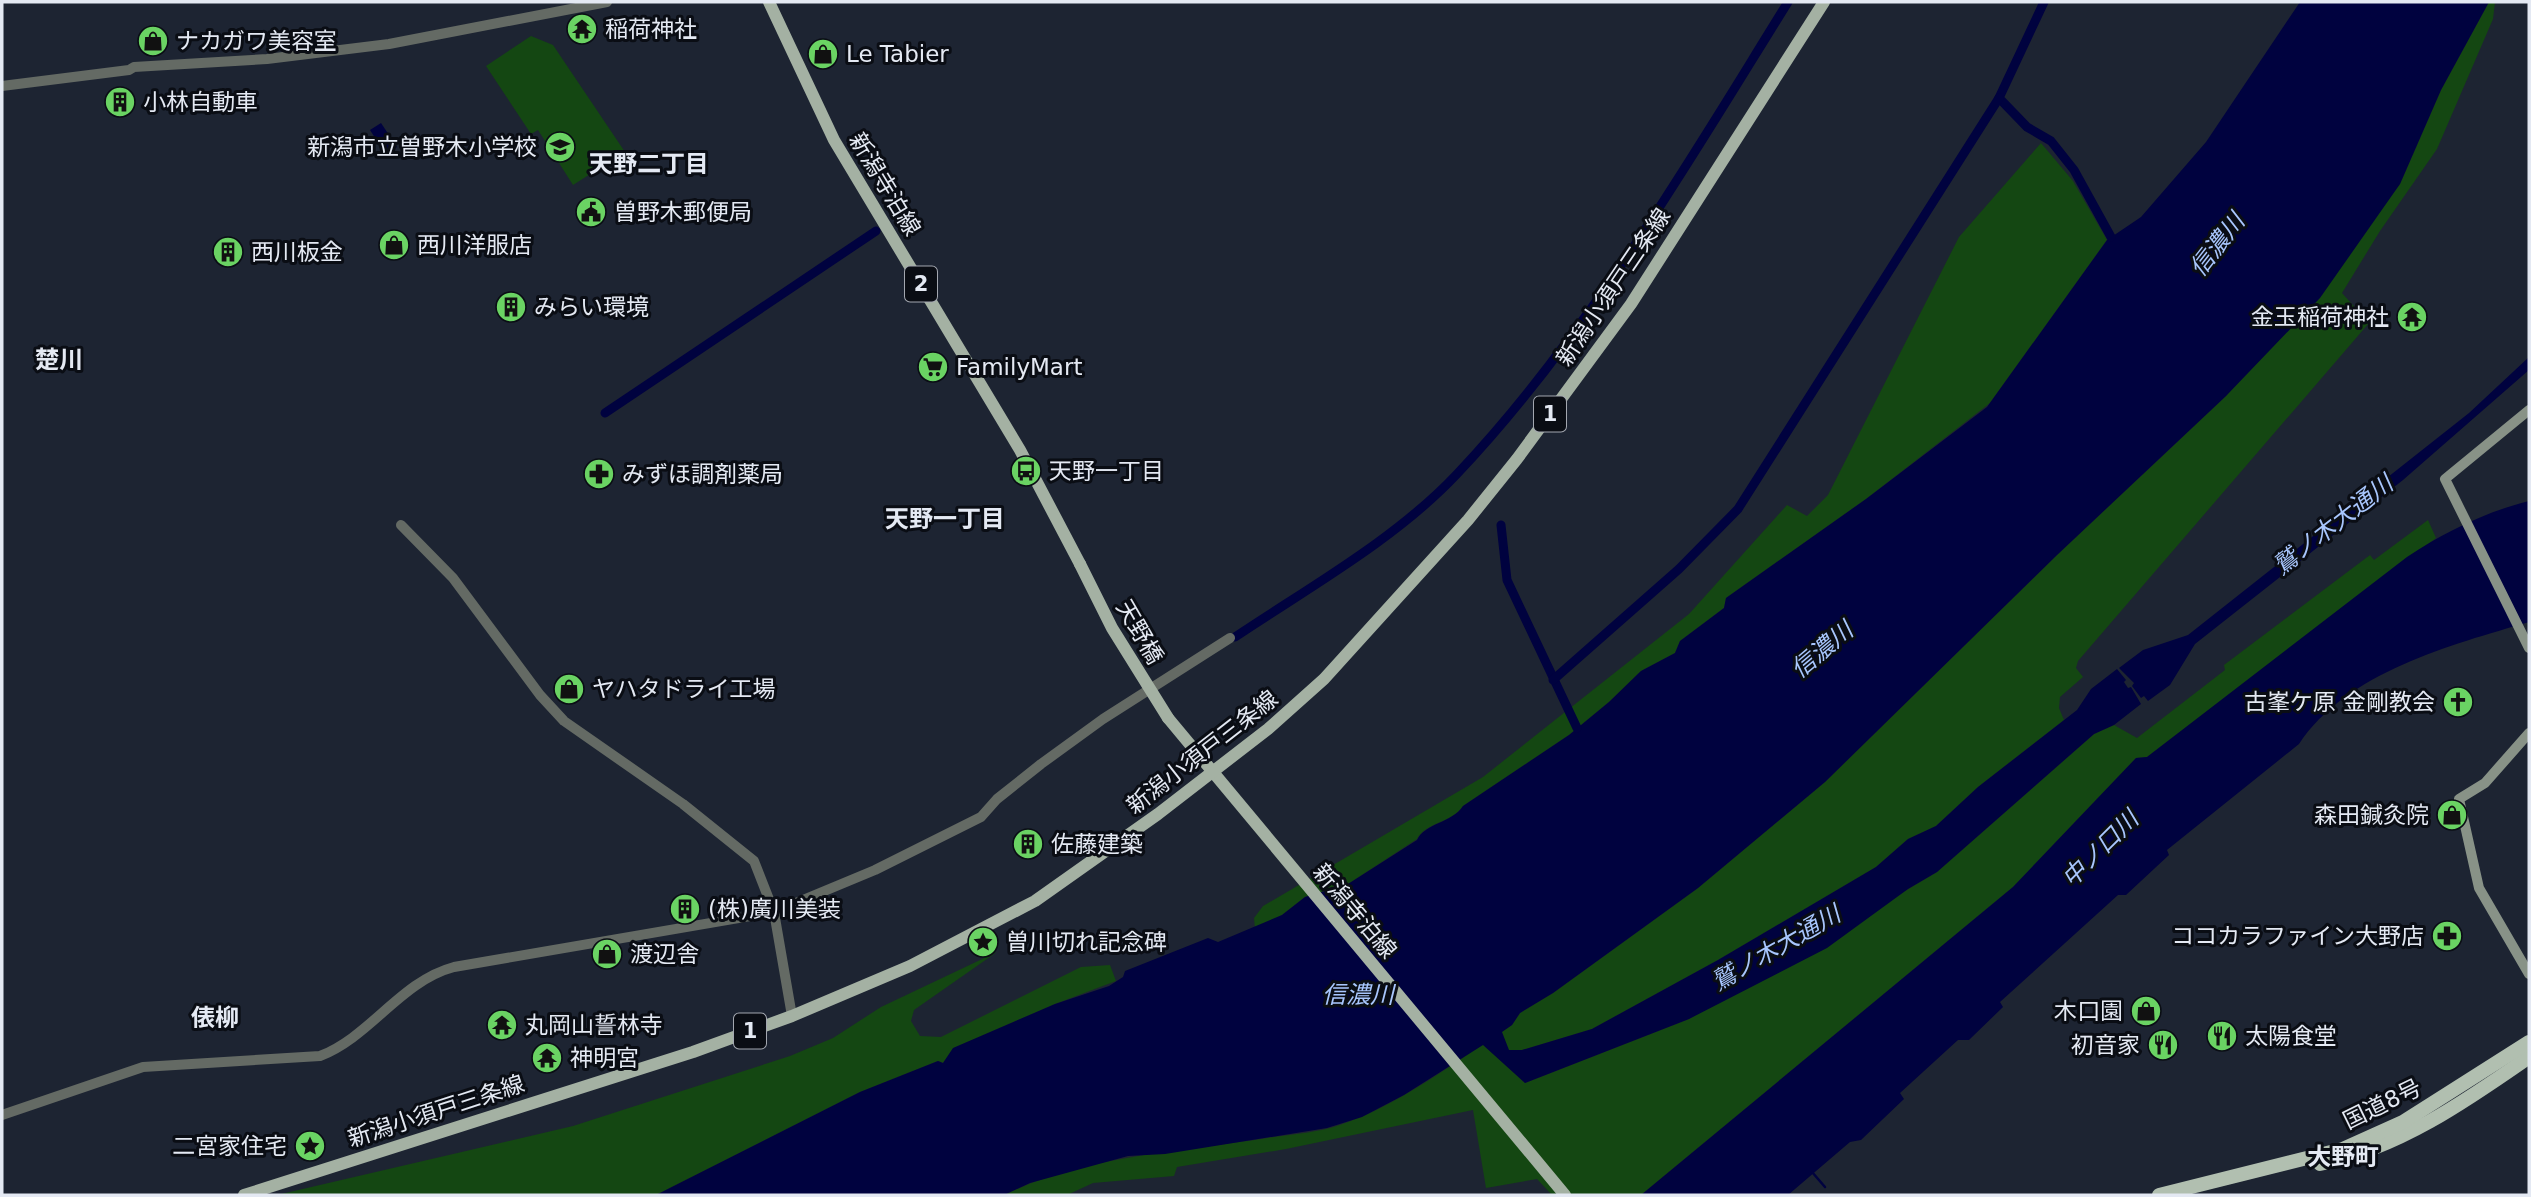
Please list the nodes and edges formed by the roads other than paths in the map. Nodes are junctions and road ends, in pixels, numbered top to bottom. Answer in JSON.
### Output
{"nodes":[{"id":1,"x":607,"y":2,"type":"edge"},
{"id":2,"x":769,"y":2,"type":"edge"},
{"id":3,"x":1824,"y":2,"type":"edge"},
{"id":4,"x":2,"y":86,"type":"edge"},
{"id":5,"x":2529,"y":410,"type":"edge"},
{"id":6,"x":401,"y":525,"type":"dead end"},
{"id":7,"x":1080,"y":564,"type":"joint"},
{"id":8,"x":1230,"y":638,"type":"dead end"},
{"id":9,"x":2529,"y":648,"type":"edge"},
{"id":10,"x":1168,"y":718,"type":"joint"},
{"id":11,"x":2529,"y":733,"type":"edge"},
{"id":12,"x":1214,"y":776,"type":"junction"},
{"id":13,"x":774,"y":912,"type":"junction"},
{"id":14,"x":2529,"y":974,"type":"edge"},
{"id":15,"x":792,"y":1016,"type":"junction"},
{"id":16,"x":2529,"y":1042,"type":"edge"},
{"id":17,"x":2529,"y":1057,"type":"edge"},
{"id":18,"x":2,"y":1115,"type":"edge"},
{"id":19,"x":244,"y":1195,"type":"edge"},
{"id":20,"x":1565,"y":1195,"type":"edge"},
{"id":21,"x":2158,"y":1195,"type":"edge"},
{"id":22,"x":2199,"y":1195,"type":"edge"}],
"edges":[{"from":1,"to":4,"type":"street"},
{"from":2,"to":7,"type":"main road","name":"新潟寺泊線","number":"2"},
{"from":3,"to":12,"type":"main road","name":"新潟小須戸三条線","number":"1"},
{"from":5,"to":9,"type":"main road"},
{"from":6,"to":13,"type":"street"},
{"from":7,"to":10,"type":"main road","name":"天野橋","number":"2","bridge":true},
{"from":8,"to":13,"type":"street"},
{"from":10,"to":12,"type":"main road","name":"新潟寺泊線","number":"2"},
{"from":11,"to":14,"type":"main road"},
{"from":12,"to":15,"type":"main road","name":"新潟小須戸三条線","number":"1"},
{"from":12,"to":20,"type":"main road","name":"新潟寺泊線","number":"2"},
{"from":13,"to":15,"type":"street"},
{"from":13,"to":18,"type":"street"},
{"from":15,"to":19,"type":"main road","name":"新潟小須戸三条線","number":"1"},
{"from":16,"to":21,"type":"highway","name":"国道8号"},
{"from":17,"to":22,"type":"highway","name":"国道8号"}]}
